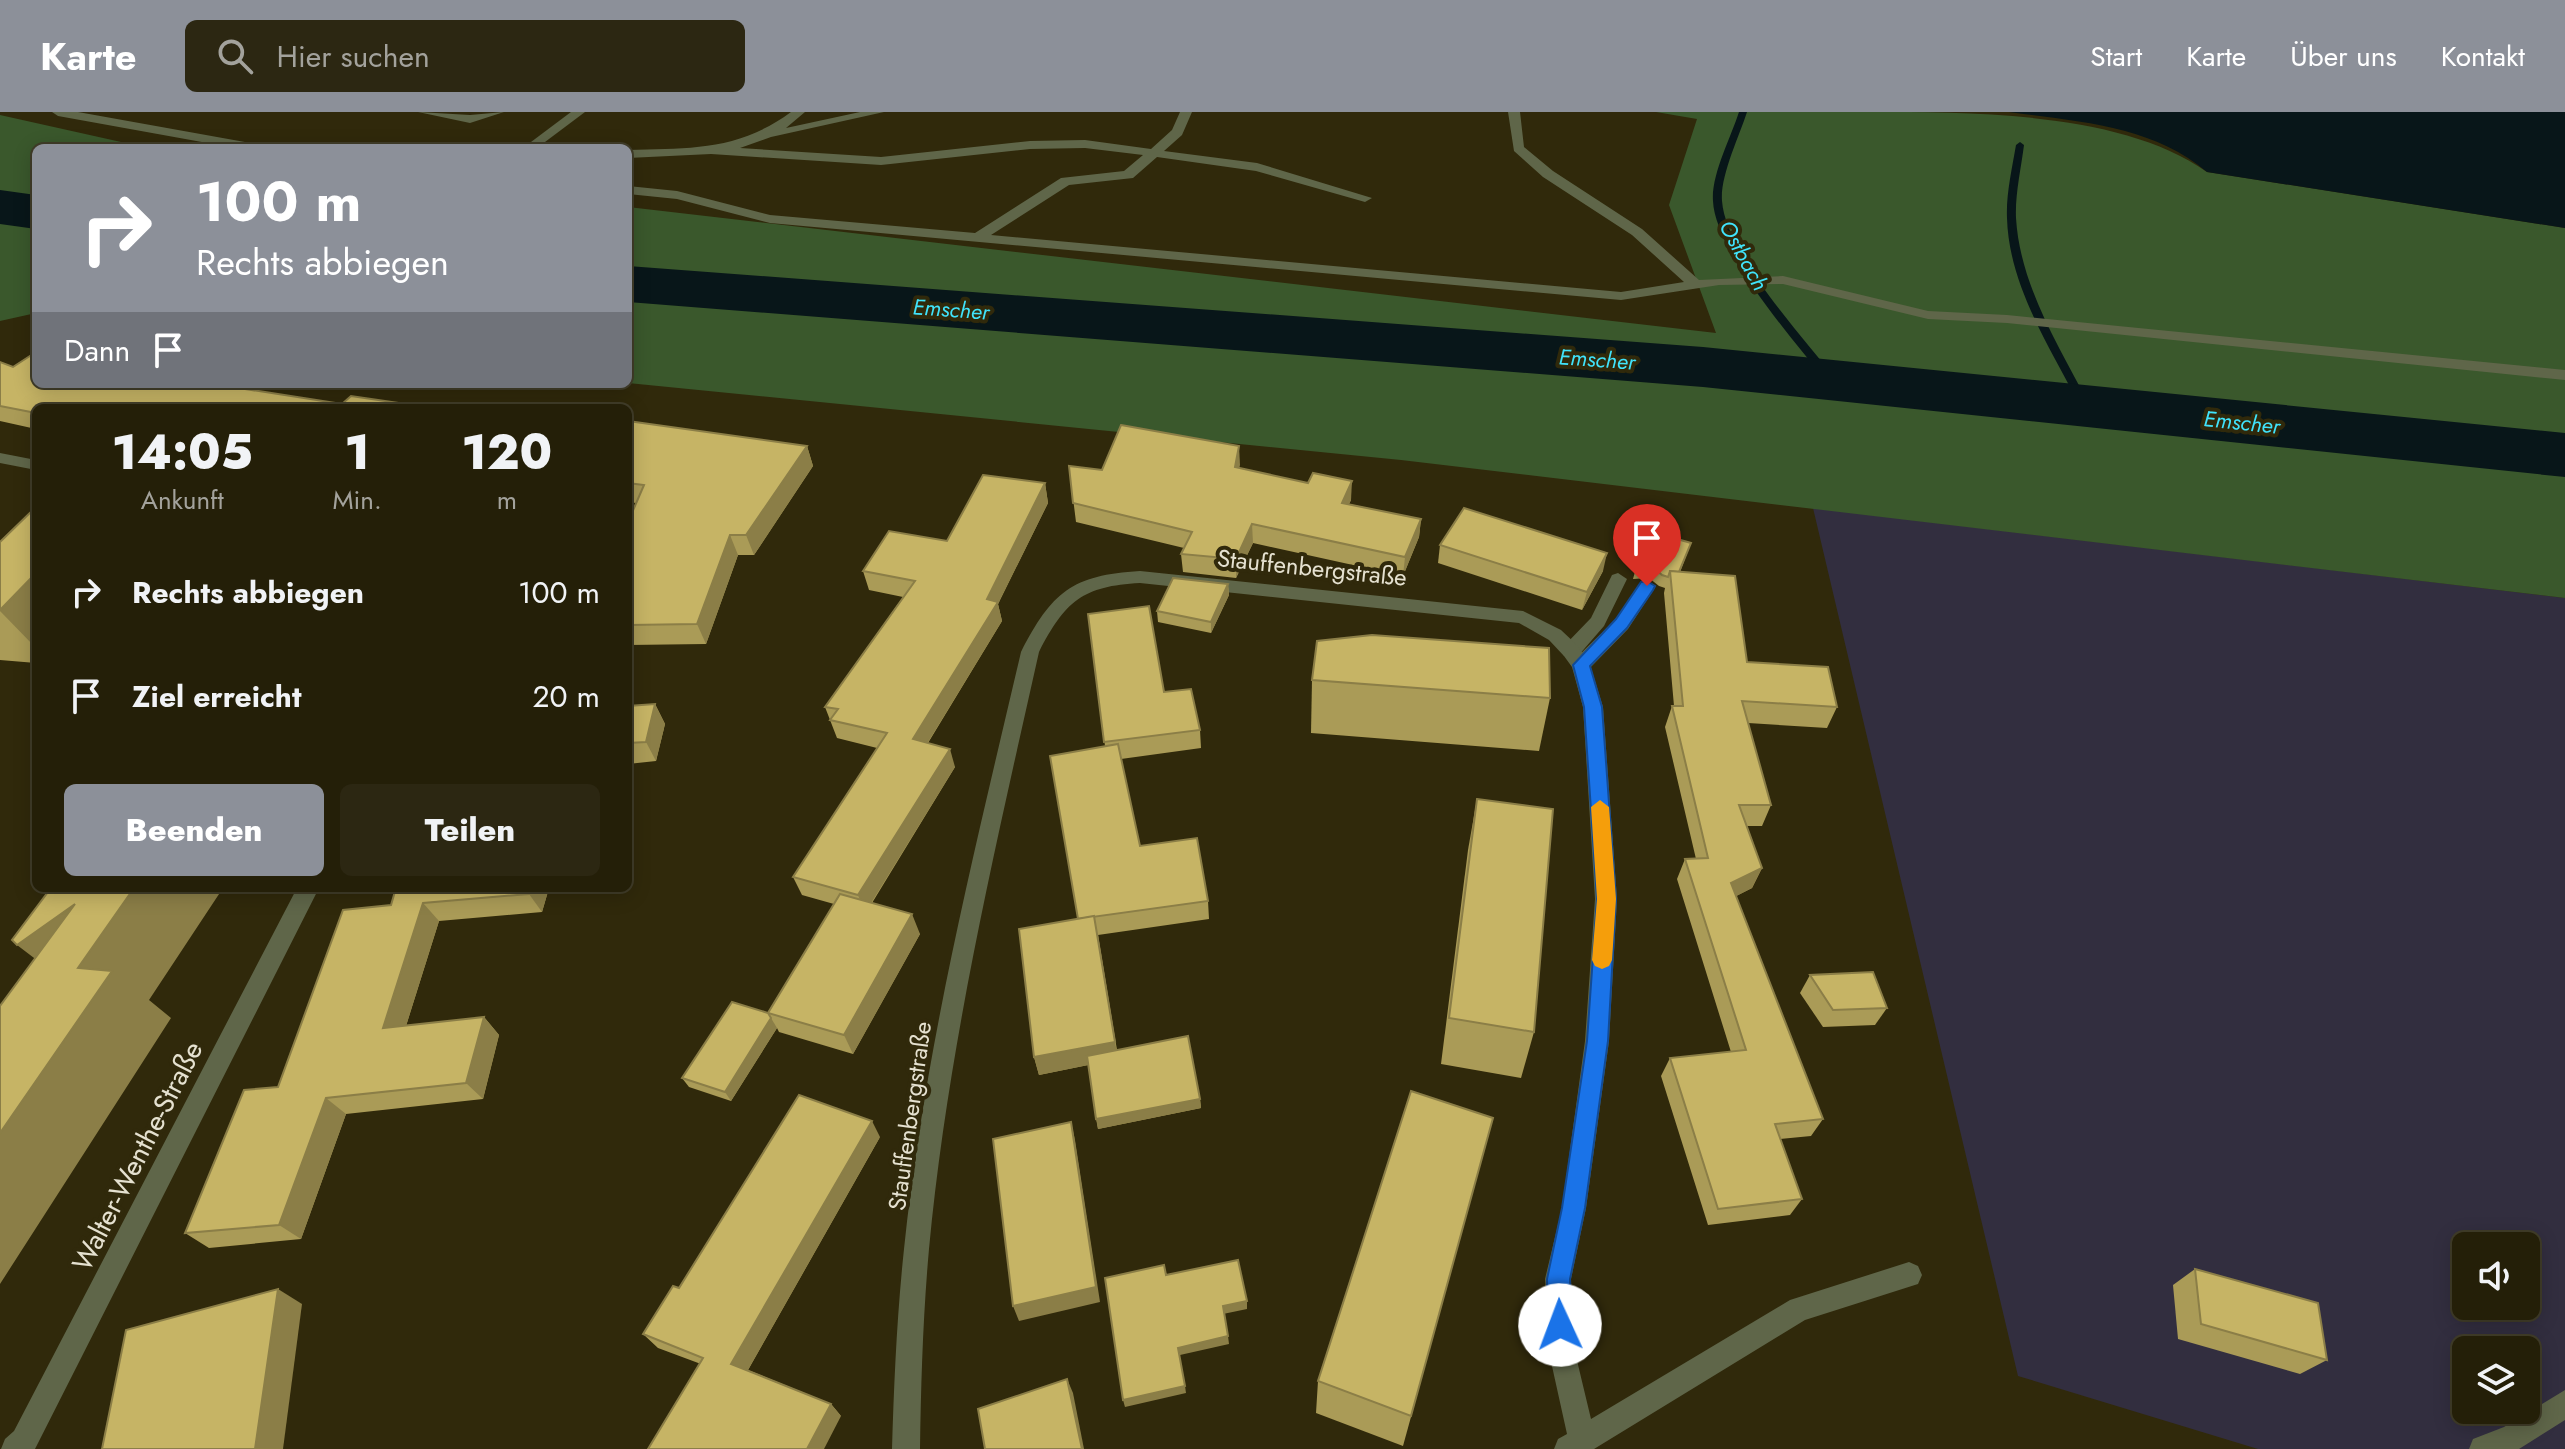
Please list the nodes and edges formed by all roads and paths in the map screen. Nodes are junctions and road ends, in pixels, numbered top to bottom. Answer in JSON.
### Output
{"nodes":[{"id":1,"x":58,"y":112,"type":"edge"},
{"id":2,"x":424,"y":112,"type":"edge"},
{"id":3,"x":498,"y":112,"type":"edge"},
{"id":4,"x":579,"y":112,"type":"edge"},
{"id":5,"x":799,"y":112,"type":"edge"},
{"id":6,"x":878,"y":112,"type":"edge"},
{"id":7,"x":1186,"y":112,"type":"edge"},
{"id":8,"x":1514,"y":112,"type":"edge"},
{"id":9,"x":765,"y":136,"type":"junction"},
{"id":10,"x":234,"y":144,"type":"edge"},
{"id":11,"x":535,"y":144,"type":"edge"},
{"id":12,"x":711,"y":150,"type":"junction"},
{"id":13,"x":1154,"y":153,"type":"junction"},
{"id":14,"x":632,"y":154,"type":"edge"},
{"id":15,"x":632,"y":190,"type":"edge"},
{"id":16,"x":1365,"y":198,"type":"dead end"},
{"id":17,"x":977,"y":238,"type":"junction"},
{"id":18,"x":1696,"y":285,"type":"junction"},
{"id":19,"x":2565,"y":375,"type":"edge"},
{"id":20,"x":0,"y":458,"type":"edge"},
{"id":21,"x":32,"y":464,"type":"edge"},
{"id":22,"x":1618,"y":579,"type":"dead end"},
{"id":23,"x":1647,"y":586,"type":"dead end"},
{"id":24,"x":1576,"y":658,"type":"junction"},
{"id":25,"x":306,"y":892,"type":"edge"},
{"id":26,"x":1909,"y":1275,"type":"dead end"},
{"id":27,"x":2565,"y":1404,"type":"edge"},
{"id":28,"x":1575,"y":1445,"type":"edge"},
{"id":29,"x":15,"y":1449,"type":"edge"},
{"id":30,"x":906,"y":1449,"type":"edge"},
{"id":31,"x":2483,"y":1449,"type":"edge"}],
"edges":[{"from":1,"to":10,"type":"street"},
{"from":2,"to":3,"type":"street"},
{"from":4,"to":11,"type":"street"},
{"from":5,"to":9,"type":"street"},
{"from":6,"to":9,"type":"street"},
{"from":7,"to":13,"type":"street"},
{"from":8,"to":18,"type":"street"},
{"from":9,"to":12,"type":"street"},
{"from":12,"to":13,"type":"street"},
{"from":12,"to":14,"type":"street"},
{"from":13,"to":16,"type":"street"},
{"from":13,"to":17,"type":"street"},
{"from":15,"to":17,"type":"street"},
{"from":17,"to":18,"type":"street"},
{"from":18,"to":19,"type":"street"},
{"from":20,"to":21,"type":"street"},
{"from":22,"to":24,"type":"street"},
{"from":23,"to":24,"type":"street"},
{"from":24,"to":28,"type":"street"},
{"from":24,"to":30,"type":"street","name":"Stauffenbergstraße"},
{"from":25,"to":29,"type":"street","name":"Walter-Wenthe-Straße"},
{"from":26,"to":28,"type":"street"},
{"from":27,"to":31,"type":"street"}]}
